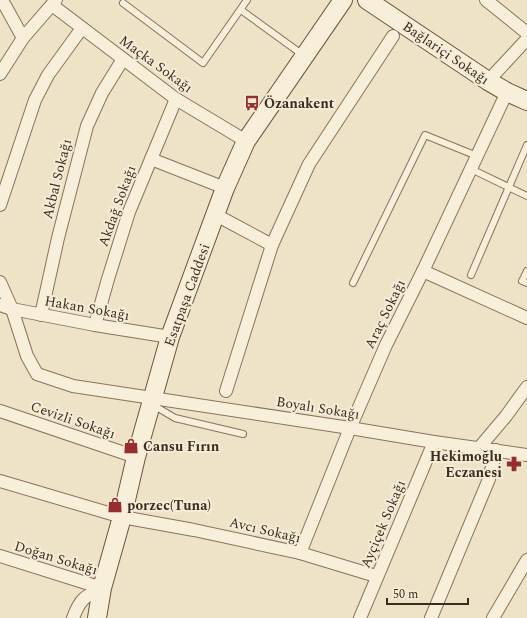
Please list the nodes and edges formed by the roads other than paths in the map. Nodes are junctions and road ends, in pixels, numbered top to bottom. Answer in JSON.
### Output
{"nodes":[{"id":1,"x":2,"y":0,"type":"edge"},
{"id":2,"x":247,"y":0,"type":"edge"},
{"id":3,"x":343,"y":0,"type":"edge"},
{"id":4,"x":486,"y":0,"type":"edge"},
{"id":5,"x":54,"y":2,"type":"edge"},
{"id":6,"x":123,"y":3,"type":"dead end"},
{"id":7,"x":377,"y":3,"type":"edge"},
{"id":8,"x":241,"y":10,"type":"junction"},
{"id":9,"x":82,"y":28,"type":"junction"},
{"id":10,"x":527,"y":33,"type":"edge"},
{"id":11,"x":392,"y":36,"type":"dead end"},
{"id":12,"x":23,"y":38,"type":"junction"},
{"id":13,"x":527,"y":39,"type":"edge"},
{"id":14,"x":304,"y":56,"type":"junction"},
{"id":15,"x":123,"y":58,"type":"junction"},
{"id":16,"x":0,"y":74,"type":"edge"},
{"id":17,"x":488,"y":81,"type":"junction"},
{"id":18,"x":506,"y":92,"type":"junction"},
{"id":19,"x":176,"y":99,"type":"junction"},
{"id":20,"x":527,"y":101,"type":"edge"},
{"id":21,"x":246,"y":141,"type":"junction"},
{"id":22,"x":527,"y":145,"type":"edge"},
{"id":23,"x":477,"y":156,"type":"junction"},
{"id":24,"x":151,"y":159,"type":"junction"},
{"id":25,"x":471,"y":169,"type":"junction"},
{"id":26,"x":225,"y":188,"type":"junction"},
{"id":27,"x":510,"y":188,"type":"junction"},
{"id":28,"x":527,"y":196,"type":"edge"},
{"id":29,"x":0,"y":205,"type":"edge"},
{"id":30,"x":216,"y":215,"type":"junction"},
{"id":31,"x":272,"y":244,"type":"junction"},
{"id":32,"x":527,"y":271,"type":"edge"},
{"id":33,"x":423,"y":272,"type":"junction"},
{"id":34,"x":471,"y":275,"type":"dead end"},
{"id":35,"x":0,"y":282,"type":"edge"},
{"id":36,"x":353,"y":283,"type":"dead end"},
{"id":37,"x":527,"y":283,"type":"edge"},
{"id":38,"x":0,"y":305,"type":"edge"},
{"id":39,"x":12,"y":309,"type":"junction"},
{"id":40,"x":41,"y":315,"type":"junction"},
{"id":41,"x":527,"y":318,"type":"edge"},
{"id":42,"x":95,"y":325,"type":"junction"},
{"id":43,"x":170,"y":337,"type":"junction"},
{"id":44,"x":527,"y":387,"type":"edge"},
{"id":45,"x":226,"y":390,"type":"dead end"},
{"id":46,"x":152,"y":402,"type":"junction"},
{"id":47,"x":0,"y":411,"type":"edge"},
{"id":48,"x":350,"y":428,"type":"junction"},
{"id":49,"x":243,"y":434,"type":"dead end"},
{"id":50,"x":434,"y":442,"type":"junction"},
{"id":51,"x":479,"y":448,"type":"junction"},
{"id":52,"x":496,"y":450,"type":"junction"},
{"id":53,"x":527,"y":455,"type":"edge"},
{"id":54,"x":136,"y":457,"type":"junction"},
{"id":55,"x":0,"y":481,"type":"edge"},
{"id":56,"x":122,"y":517,"type":"junction"},
{"id":57,"x":300,"y":553,"type":"junction"},
{"id":58,"x":0,"y":556,"type":"edge"},
{"id":59,"x":527,"y":563,"type":"edge"},
{"id":60,"x":376,"y":576,"type":"junction"},
{"id":61,"x":102,"y":588,"type":"junction"},
{"id":62,"x":72,"y":618,"type":"edge"},
{"id":63,"x":97,"y":618,"type":"edge"},
{"id":64,"x":360,"y":618,"type":"edge"},
{"id":65,"x":431,"y":618,"type":"edge"},
{"id":66,"x":493,"y":618,"type":"edge"}],
"edges":[{"from":1,"to":12,"type":"street"},
{"from":2,"to":8,"type":"lane"},
{"from":3,"to":14,"type":"street","name":"Esatpaşa Caddesi"},
{"from":4,"to":10,"type":"street"},
{"from":5,"to":9,"type":"street","name":"Maçka Sokağı"},
{"from":5,"to":12,"type":"street"},
{"from":6,"to":8,"type":"lane"},
{"from":7,"to":17,"type":"street","name":"Bağlariçi Sokağı"},
{"from":8,"to":14,"type":"lane"},
{"from":9,"to":15,"type":"street","name":"Maçka Sokağı"},
{"from":9,"to":29,"type":"street"},
{"from":11,"to":31,"type":"street"},
{"from":12,"to":16,"type":"street"},
{"from":13,"to":17,"type":"street"},
{"from":14,"to":21,"type":"street","name":"Esatpaşa Caddesi"},
{"from":15,"to":19,"type":"street","name":"Maçka Sokağı"},
{"from":15,"to":40,"type":"street","name":"Akbal Sokağı"},
{"from":17,"to":18,"type":"street","name":"Bağlariçi Sokağı"},
{"from":18,"to":20,"type":"street","name":"Bağlariçi Sokağı"},
{"from":18,"to":23,"type":"street","name":"Araç Sokağı"},
{"from":19,"to":21,"type":"street","name":"Maçka Sokağı"},
{"from":19,"to":24,"type":"street","name":"Akdağ Sokağı"},
{"from":21,"to":26,"type":"street","name":"Esatpaşa Caddesi"},
{"from":22,"to":27,"type":"lane"},
{"from":23,"to":25,"type":"street","name":"Araç Sokağı"},
{"from":23,"to":36,"type":"lane"},
{"from":24,"to":26,"type":"street"},
{"from":24,"to":42,"type":"street","name":"Akdağ Sokağı"},
{"from":25,"to":27,"type":"lane"},
{"from":25,"to":33,"type":"street","name":"Araç Sokağı"},
{"from":26,"to":30,"type":"street","name":"Esatpaşa Caddesi"},
{"from":27,"to":28,"type":"lane"},
{"from":27,"to":34,"type":"lane"},
{"from":30,"to":31,"type":"street"},
{"from":30,"to":43,"type":"street","name":"Esatpaşa Caddesi"},
{"from":31,"to":45,"type":"street"},
{"from":32,"to":37,"type":"lane"},
{"from":33,"to":41,"type":"street"},
{"from":33,"to":48,"type":"street","name":"Araç Sokağı"},
{"from":35,"to":39,"type":"street"},
{"from":38,"to":39,"type":"street","name":"Hakan Sokağı"},
{"from":39,"to":40,"type":"street","name":"Hakan Sokağı"},
{"from":39,"to":46,"type":"street","name":"Boyalı Sokağı"},
{"from":40,"to":42,"type":"street","name":"Hakan Sokağı"},
{"from":42,"to":43,"type":"street","name":"Hakan Sokağı"},
{"from":43,"to":46,"type":"street","name":"Esatpaşa Caddesi"},
{"from":44,"to":51,"type":"street"},
{"from":46,"to":48,"type":"street","name":"Boyalı Sokağı"},
{"from":46,"to":49,"type":"lane"},
{"from":46,"to":54,"type":"street","name":"Esatpaşa Caddesi"},
{"from":47,"to":54,"type":"street","name":"Cevizli Sokağı"},
{"from":48,"to":50,"type":"street","name":"Boyalı Sokağı"},
{"from":48,"to":57,"type":"street","name":"Araç Sokağı"},
{"from":50,"to":51,"type":"street","name":"Boyalı Sokağı"},
{"from":50,"to":60,"type":"street","name":"Ayçiçek Sokağı"},
{"from":51,"to":52,"type":"street","name":"Boyalı Sokağı"},
{"from":52,"to":53,"type":"street","name":"Boyalı Sokağı"},
{"from":52,"to":65,"type":"street"},
{"from":54,"to":56,"type":"street","name":"Esatpaşa Caddesi"},
{"from":55,"to":56,"type":"street","name":"Avcı Sokağı"},
{"from":56,"to":57,"type":"street","name":"Avcı Sokağı"},
{"from":56,"to":61,"type":"street","name":"Esatpaşa Caddesi"},
{"from":57,"to":60,"type":"street","name":"Avcı Sokağı"},
{"from":58,"to":61,"type":"street","name":"Doğan Sokağı"},
{"from":59,"to":66,"type":"street"},
{"from":60,"to":64,"type":"street","name":"Ayçiçek Sokağı"},
{"from":61,"to":62,"type":"street"},
{"from":61,"to":63,"type":"street","name":"Esatpaşa Caddesi"}]}
